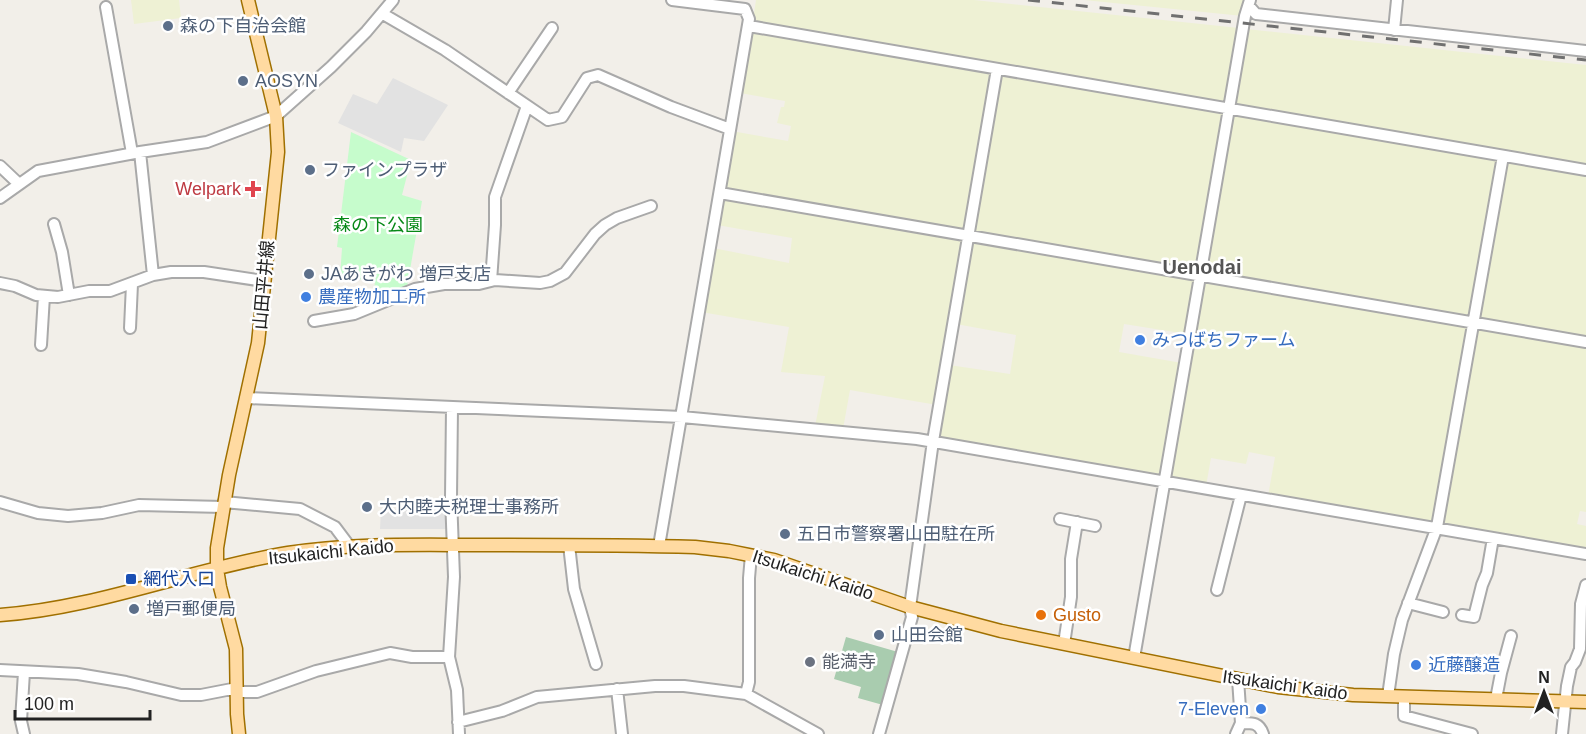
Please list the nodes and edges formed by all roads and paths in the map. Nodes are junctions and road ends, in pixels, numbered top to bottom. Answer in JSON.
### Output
{"nodes":[{"id":1,"x":248,"y":0,"type":"edge"},
{"id":2,"x":393,"y":0,"type":"edge"},
{"id":3,"x":672,"y":0,"type":"edge"},
{"id":4,"x":1397,"y":0,"type":"edge"},
{"id":5,"x":1250,"y":3,"type":"edge"},
{"id":6,"x":106,"y":7,"type":"dead end"},
{"id":7,"x":383,"y":14,"type":"junction"},
{"id":8,"x":749,"y":26,"type":"junction"},
{"id":9,"x":552,"y":28,"type":"dead end"},
{"id":10,"x":1394,"y":30,"type":"junction"},
{"id":11,"x":1586,"y":51,"type":"edge"},
{"id":12,"x":997,"y":69,"type":"junction"},
{"id":13,"x":508,"y":93,"type":"junction"},
{"id":14,"x":527,"y":106,"type":"junction"},
{"id":15,"x":1228,"y":108,"type":"junction"},
{"id":16,"x":276,"y":116,"type":"junction"},
{"id":17,"x":730,"y":129,"type":"junction"},
{"id":18,"x":136,"y":153,"type":"junction"},
{"id":19,"x":1503,"y":156,"type":"junction"},
{"id":20,"x":0,"y":166,"type":"edge"},
{"id":21,"x":1586,"y":170,"type":"edge"},
{"id":22,"x":19,"y":184,"type":"junction"},
{"id":23,"x":720,"y":193,"type":"junction"},
{"id":24,"x":0,"y":198,"type":"edge"},
{"id":25,"x":651,"y":206,"type":"dead end"},
{"id":26,"x":54,"y":224,"type":"dead end"},
{"id":27,"x":968,"y":237,"type":"junction"},
{"id":28,"x":153,"y":276,"type":"junction"},
{"id":29,"x":1200,"y":276,"type":"junction"},
{"id":30,"x":264,"y":281,"type":"junction"},
{"id":31,"x":490,"y":281,"type":"junction"},
{"id":32,"x":0,"y":283,"type":"edge"},
{"id":33,"x":132,"y":284,"type":"junction"},
{"id":34,"x":69,"y":295,"type":"junction"},
{"id":35,"x":44,"y":296,"type":"junction"},
{"id":36,"x":314,"y":321,"type":"dead end"},
{"id":37,"x":1474,"y":323,"type":"junction"},
{"id":38,"x":130,"y":328,"type":"dead end"},
{"id":39,"x":1586,"y":342,"type":"edge"},
{"id":40,"x":41,"y":345,"type":"dead end"},
{"id":41,"x":247,"y":398,"type":"junction"},
{"id":42,"x":452,"y":408,"type":"junction"},
{"id":43,"x":682,"y":417,"type":"junction"},
{"id":44,"x":933,"y":441,"type":"junction"},
{"id":45,"x":1165,"y":482,"type":"junction"},
{"id":46,"x":1241,"y":495,"type":"junction"},
{"id":47,"x":0,"y":502,"type":"edge"},
{"id":48,"x":223,"y":505,"type":"junction"},
{"id":49,"x":1060,"y":519,"type":"dead end"},
{"id":50,"x":1077,"y":522,"type":"junction"},
{"id":51,"x":1095,"y":526,"type":"dead end"},
{"id":52,"x":1437,"y":527,"type":"junction"},
{"id":53,"x":1493,"y":538,"type":"junction"},
{"id":54,"x":452,"y":545,"type":"junction"},
{"id":55,"x":569,"y":545,"type":"junction"},
{"id":56,"x":659,"y":546,"type":"junction"},
{"id":57,"x":350,"y":547,"type":"junction"},
{"id":58,"x":1586,"y":554,"type":"edge"},
{"id":59,"x":751,"y":555,"type":"junction"},
{"id":60,"x":217,"y":569,"type":"junction"},
{"id":61,"x":1586,"y":585,"type":"edge"},
{"id":62,"x":1217,"y":590,"type":"dead end"},
{"id":63,"x":1408,"y":603,"type":"junction"},
{"id":64,"x":910,"y":607,"type":"junction"},
{"id":65,"x":1443,"y":612,"type":"dead end"},
{"id":66,"x":0,"y":615,"type":"edge"},
{"id":67,"x":1462,"y":615,"type":"dead end"},
{"id":68,"x":1511,"y":636,"type":"dead end"},
{"id":69,"x":1064,"y":644,"type":"junction"},
{"id":70,"x":449,"y":657,"type":"junction"},
{"id":71,"x":1134,"y":658,"type":"junction"},
{"id":72,"x":596,"y":664,"type":"dead end"},
{"id":73,"x":0,"y":670,"type":"edge"},
{"id":74,"x":24,"y":672,"type":"junction"},
{"id":75,"x":1238,"y":679,"type":"junction"},
{"id":76,"x":616,"y":689,"type":"junction"},
{"id":77,"x":237,"y":690,"type":"junction"},
{"id":78,"x":746,"y":694,"type":"junction"},
{"id":79,"x":1388,"y":696,"type":"junction"},
{"id":80,"x":1404,"y":697,"type":"junction"},
{"id":81,"x":1496,"y":699,"type":"junction"},
{"id":82,"x":1564,"y":701,"type":"junction"},
{"id":83,"x":1586,"y":702,"type":"edge"},
{"id":84,"x":458,"y":722,"type":"junction"},
{"id":85,"x":1241,"y":723,"type":"junction"},
{"id":86,"x":24,"y":734,"type":"edge"},
{"id":87,"x":239,"y":734,"type":"edge"},
{"id":88,"x":459,"y":734,"type":"edge"},
{"id":89,"x":622,"y":734,"type":"edge"},
{"id":90,"x":818,"y":734,"type":"edge"},
{"id":91,"x":879,"y":734,"type":"edge"},
{"id":92,"x":1236,"y":734,"type":"edge"},
{"id":93,"x":1263,"y":734,"type":"edge"},
{"id":94,"x":1473,"y":734,"type":"edge"},
{"id":95,"x":1562,"y":734,"type":"edge"}],
"edges":[{"from":1,"to":16,"type":"main road","name":"山田平井線"},
{"from":2,"to":7,"type":"street"},
{"from":3,"to":8,"type":"street"},
{"from":4,"to":10,"type":"street"},
{"from":5,"to":10,"type":"street"},
{"from":5,"to":15,"type":"street"},
{"from":6,"to":18,"type":"street"},
{"from":7,"to":13,"type":"street"},
{"from":7,"to":16,"type":"street"},
{"from":8,"to":12,"type":"street"},
{"from":8,"to":17,"type":"street"},
{"from":9,"to":13,"type":"street"},
{"from":10,"to":11,"type":"street"},
{"from":12,"to":15,"type":"street"},
{"from":12,"to":27,"type":"street"},
{"from":13,"to":14,"type":"street"},
{"from":14,"to":17,"type":"street"},
{"from":14,"to":31,"type":"street"},
{"from":15,"to":19,"type":"street"},
{"from":15,"to":29,"type":"street"},
{"from":16,"to":18,"type":"street"},
{"from":16,"to":30,"type":"main road","name":"山田平井線"},
{"from":17,"to":23,"type":"street"},
{"from":18,"to":22,"type":"street"},
{"from":18,"to":28,"type":"street"},
{"from":19,"to":21,"type":"street"},
{"from":19,"to":37,"type":"street"},
{"from":20,"to":22,"type":"street"},
{"from":22,"to":24,"type":"street"},
{"from":23,"to":27,"type":"street"},
{"from":23,"to":43,"type":"street"},
{"from":25,"to":31,"type":"street"},
{"from":26,"to":34,"type":"street"},
{"from":27,"to":29,"type":"street"},
{"from":27,"to":44,"type":"street"},
{"from":28,"to":30,"type":"street"},
{"from":28,"to":33,"type":"street"},
{"from":29,"to":37,"type":"street"},
{"from":29,"to":45,"type":"street"},
{"from":30,"to":41,"type":"main road","name":"山田平井線"},
{"from":31,"to":36,"type":"street"},
{"from":32,"to":35,"type":"street"},
{"from":33,"to":34,"type":"street"},
{"from":33,"to":38,"type":"street"},
{"from":34,"to":35,"type":"street"},
{"from":35,"to":40,"type":"street"},
{"from":37,"to":39,"type":"street"},
{"from":37,"to":52,"type":"street"},
{"from":41,"to":42,"type":"street"},
{"from":41,"to":48,"type":"main road","name":"山田平井線"},
{"from":42,"to":43,"type":"street"},
{"from":42,"to":54,"type":"street"},
{"from":43,"to":44,"type":"street"},
{"from":43,"to":56,"type":"street"},
{"from":44,"to":45,"type":"street"},
{"from":44,"to":64,"type":"street"},
{"from":45,"to":46,"type":"street"},
{"from":45,"to":71,"type":"street"},
{"from":46,"to":52,"type":"street"},
{"from":46,"to":62,"type":"street"},
{"from":47,"to":48,"type":"street"},
{"from":48,"to":57,"type":"street"},
{"from":48,"to":60,"type":"main road","name":"山田平井線"},
{"from":49,"to":50,"type":"street"},
{"from":50,"to":51,"type":"street"},
{"from":50,"to":69,"type":"street"},
{"from":52,"to":53,"type":"street"},
{"from":52,"to":63,"type":"street"},
{"from":53,"to":58,"type":"street"},
{"from":53,"to":67,"type":"street"},
{"from":54,"to":55,"type":"main road","name":"Itsukaichi Kaido"},
{"from":54,"to":57,"type":"main road","name":"Itsukaichi Kaido"},
{"from":54,"to":70,"type":"street"},
{"from":55,"to":56,"type":"main road","name":"Itsukaichi Kaido"},
{"from":55,"to":72,"type":"street"},
{"from":56,"to":59,"type":"main road","name":"Itsukaichi Kaido"},
{"from":57,"to":60,"type":"main road","name":"Itsukaichi Kaido"},
{"from":59,"to":64,"type":"main road","name":"Itsukaichi Kaido"},
{"from":59,"to":78,"type":"street"},
{"from":60,"to":66,"type":"main road","name":"Itsukaichi Kaido"},
{"from":60,"to":77,"type":"main road","name":"山田平井線"},
{"from":61,"to":82,"type":"street"},
{"from":63,"to":65,"type":"street"},
{"from":63,"to":79,"type":"street"},
{"from":64,"to":69,"type":"main road","name":"Itsukaichi Kaido"},
{"from":64,"to":91,"type":"street"},
{"from":68,"to":81,"type":"street"},
{"from":69,"to":71,"type":"main road","name":"Itsukaichi Kaido"},
{"from":70,"to":77,"type":"street"},
{"from":70,"to":84,"type":"street"},
{"from":71,"to":75,"type":"main road","name":"Itsukaichi Kaido"},
{"from":73,"to":74,"type":"street"},
{"from":74,"to":77,"type":"street"},
{"from":74,"to":86,"type":"street"},
{"from":75,"to":79,"type":"main road","name":"Itsukaichi Kaido"},
{"from":75,"to":85,"type":"street"},
{"from":76,"to":78,"type":"street"},
{"from":76,"to":84,"type":"street"},
{"from":76,"to":89,"type":"street"},
{"from":77,"to":87,"type":"main road","name":"山田平井線"},
{"from":78,"to":90,"type":"street"},
{"from":79,"to":80,"type":"main road","name":"Itsukaichi Kaido"},
{"from":80,"to":81,"type":"main road","name":"Itsukaichi Kaido"},
{"from":80,"to":94,"type":"street"},
{"from":81,"to":82,"type":"main road","name":"Itsukaichi Kaido"},
{"from":82,"to":83,"type":"main road","name":"Itsukaichi Kaido"},
{"from":82,"to":95,"type":"street"},
{"from":84,"to":88,"type":"street"},
{"from":85,"to":92,"type":"street"},
{"from":85,"to":93,"type":"street"}]}
